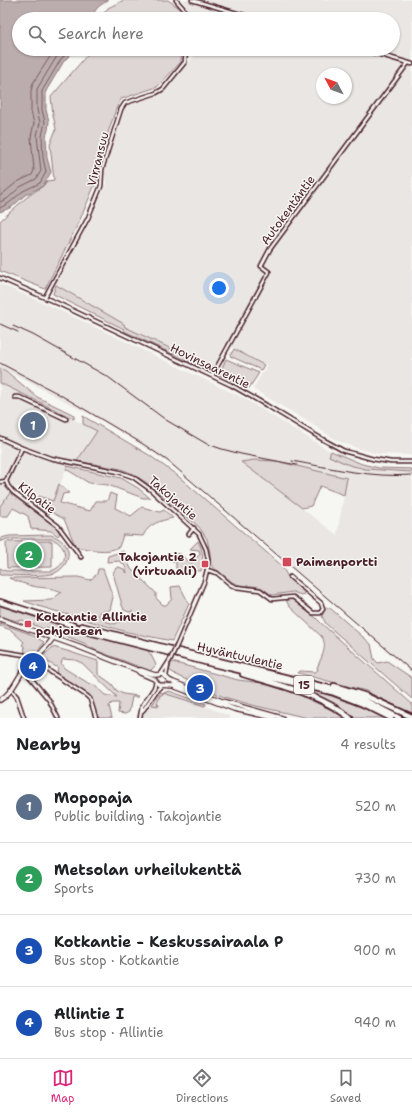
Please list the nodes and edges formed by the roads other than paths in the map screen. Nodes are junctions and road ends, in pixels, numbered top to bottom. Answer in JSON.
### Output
{"nodes":[{"id":1,"x":176,"y":0,"type":"edge"},
{"id":2,"x":192,"y":0,"type":"edge"},
{"id":3,"x":185,"y":12,"type":"edge"},
{"id":4,"x":233,"y":12,"type":"edge"},
{"id":5,"x":185,"y":56,"type":"edge"},
{"id":6,"x":384,"y":56,"type":"edge"},
{"id":7,"x":408,"y":63,"type":"junction"},
{"id":8,"x":412,"y":64,"type":"edge"},
{"id":9,"x":0,"y":278,"type":"edge"},
{"id":10,"x":45,"y":297,"type":"junction"},
{"id":11,"x":212,"y":376,"type":"junction"},
{"id":12,"x":15,"y":397,"type":"dead end"},
{"id":13,"x":66,"y":419,"type":"dead end"},
{"id":14,"x":0,"y":438,"type":"edge"},
{"id":15,"x":22,"y":448,"type":"junction"},
{"id":16,"x":412,"y":462,"type":"edge"},
{"id":17,"x":6,"y":481,"type":"junction"},
{"id":18,"x":0,"y":482,"type":"edge"},
{"id":19,"x":194,"y":528,"type":"junction"},
{"id":20,"x":189,"y":534,"type":"dead end"},
{"id":21,"x":81,"y":557,"type":"dead end"},
{"id":22,"x":207,"y":570,"type":"junction"},
{"id":23,"x":290,"y":577,"type":"dead end"},
{"id":24,"x":0,"y":602,"type":"edge"},
{"id":25,"x":0,"y":619,"type":"edge"},
{"id":26,"x":72,"y":625,"type":"junction"},
{"id":27,"x":53,"y":638,"type":"junction"},
{"id":28,"x":0,"y":651,"type":"edge"},
{"id":29,"x":33,"y":660,"type":"junction"},
{"id":30,"x":168,"y":664,"type":"junction"},
{"id":31,"x":213,"y":664,"type":"junction"},
{"id":32,"x":24,"y":670,"type":"junction"},
{"id":33,"x":138,"y":670,"type":"junction"},
{"id":34,"x":160,"y":674,"type":"junction"},
{"id":35,"x":166,"y":677,"type":"junction"},
{"id":36,"x":156,"y":681,"type":"junction"},
{"id":37,"x":306,"y":681,"type":"junction"},
{"id":38,"x":163,"y":685,"type":"junction"},
{"id":39,"x":11,"y":689,"type":"junction"},
{"id":40,"x":0,"y":700,"type":"edge"},
{"id":41,"x":142,"y":711,"type":"junction"},
{"id":42,"x":412,"y":717,"type":"edge"},
{"id":43,"x":24,"y":718,"type":"edge"},
{"id":44,"x":58,"y":718,"type":"edge"},
{"id":45,"x":96,"y":718,"type":"edge"},
{"id":46,"x":140,"y":718,"type":"edge"},
{"id":47,"x":274,"y":718,"type":"edge"},
{"id":48,"x":282,"y":718,"type":"edge"},
{"id":49,"x":350,"y":718,"type":"edge"},
{"id":50,"x":392,"y":718,"type":"edge"},
{"id":51,"x":399,"y":718,"type":"edge"}],
"edges":[{"from":1,"to":3,"type":"street"},
{"from":2,"to":4,"type":"street"},
{"from":5,"to":10,"type":"street","name":"Virransuu"},
{"from":6,"to":7,"type":"street"},
{"from":7,"to":8,"type":"street"},
{"from":7,"to":11,"type":"street","name":"Autokentäntie"},
{"from":9,"to":10,"type":"street","name":"Hovinsaarentie"},
{"from":10,"to":11,"type":"street","name":"Hovinsaarentie"},
{"from":11,"to":16,"type":"street","name":"Hovinsaarentie"},
{"from":12,"to":13,"type":"street"},
{"from":14,"to":15,"type":"street","name":"Takojantie"},
{"from":15,"to":17,"type":"street","name":"Kilpatie"},
{"from":15,"to":19,"type":"street","name":"Takojantie"},
{"from":17,"to":18,"type":"street"},
{"from":17,"to":21,"type":"street","name":"Kilpatie"},
{"from":19,"to":20,"type":"street"},
{"from":19,"to":22,"type":"street","name":"Takojantie"},
{"from":22,"to":23,"type":"street"},
{"from":22,"to":30,"type":"street","name":"Takojantie","bridge":true},
{"from":24,"to":26,"type":"highway","name":"Hyväntuulentie","number":"15"},
{"from":25,"to":27,"type":"street"},
{"from":26,"to":31,"type":"highway","name":"Hyväntuulentie","number":"15"},
{"from":26,"to":37,"type":"highway","name":"Hyväntuulentie","number":"15"},
{"from":27,"to":29,"type":"street"},
{"from":27,"to":33,"type":"street"},
{"from":28,"to":29,"type":"street"},
{"from":29,"to":32,"type":"street"},
{"from":29,"to":45,"type":"street"},
{"from":30,"to":34,"type":"street","name":"Takojantie"},
{"from":30,"to":35,"type":"street","name":"Takojantie"},
{"from":31,"to":49,"type":"highway"},
{"from":31,"to":50,"type":"highway","name":"Hyväntuulentie","number":"15"},
{"from":32,"to":39,"type":"street"},
{"from":32,"to":44,"type":"street"},
{"from":33,"to":34,"type":"street"},
{"from":33,"to":36,"type":"street"},
{"from":34,"to":35,"type":"street"},
{"from":34,"to":36,"type":"street"},
{"from":35,"to":38,"type":"street"},
{"from":35,"to":48,"type":"street"},
{"from":36,"to":38,"type":"street"},
{"from":36,"to":41,"type":"street"},
{"from":37,"to":42,"type":"highway"},
{"from":37,"to":51,"type":"highway","name":"Hyväntuulentie","number":"15"},
{"from":38,"to":41,"type":"street"},
{"from":38,"to":47,"type":"street"},
{"from":39,"to":40,"type":"street"},
{"from":39,"to":43,"type":"street"},
{"from":41,"to":46,"type":"street"}]}
